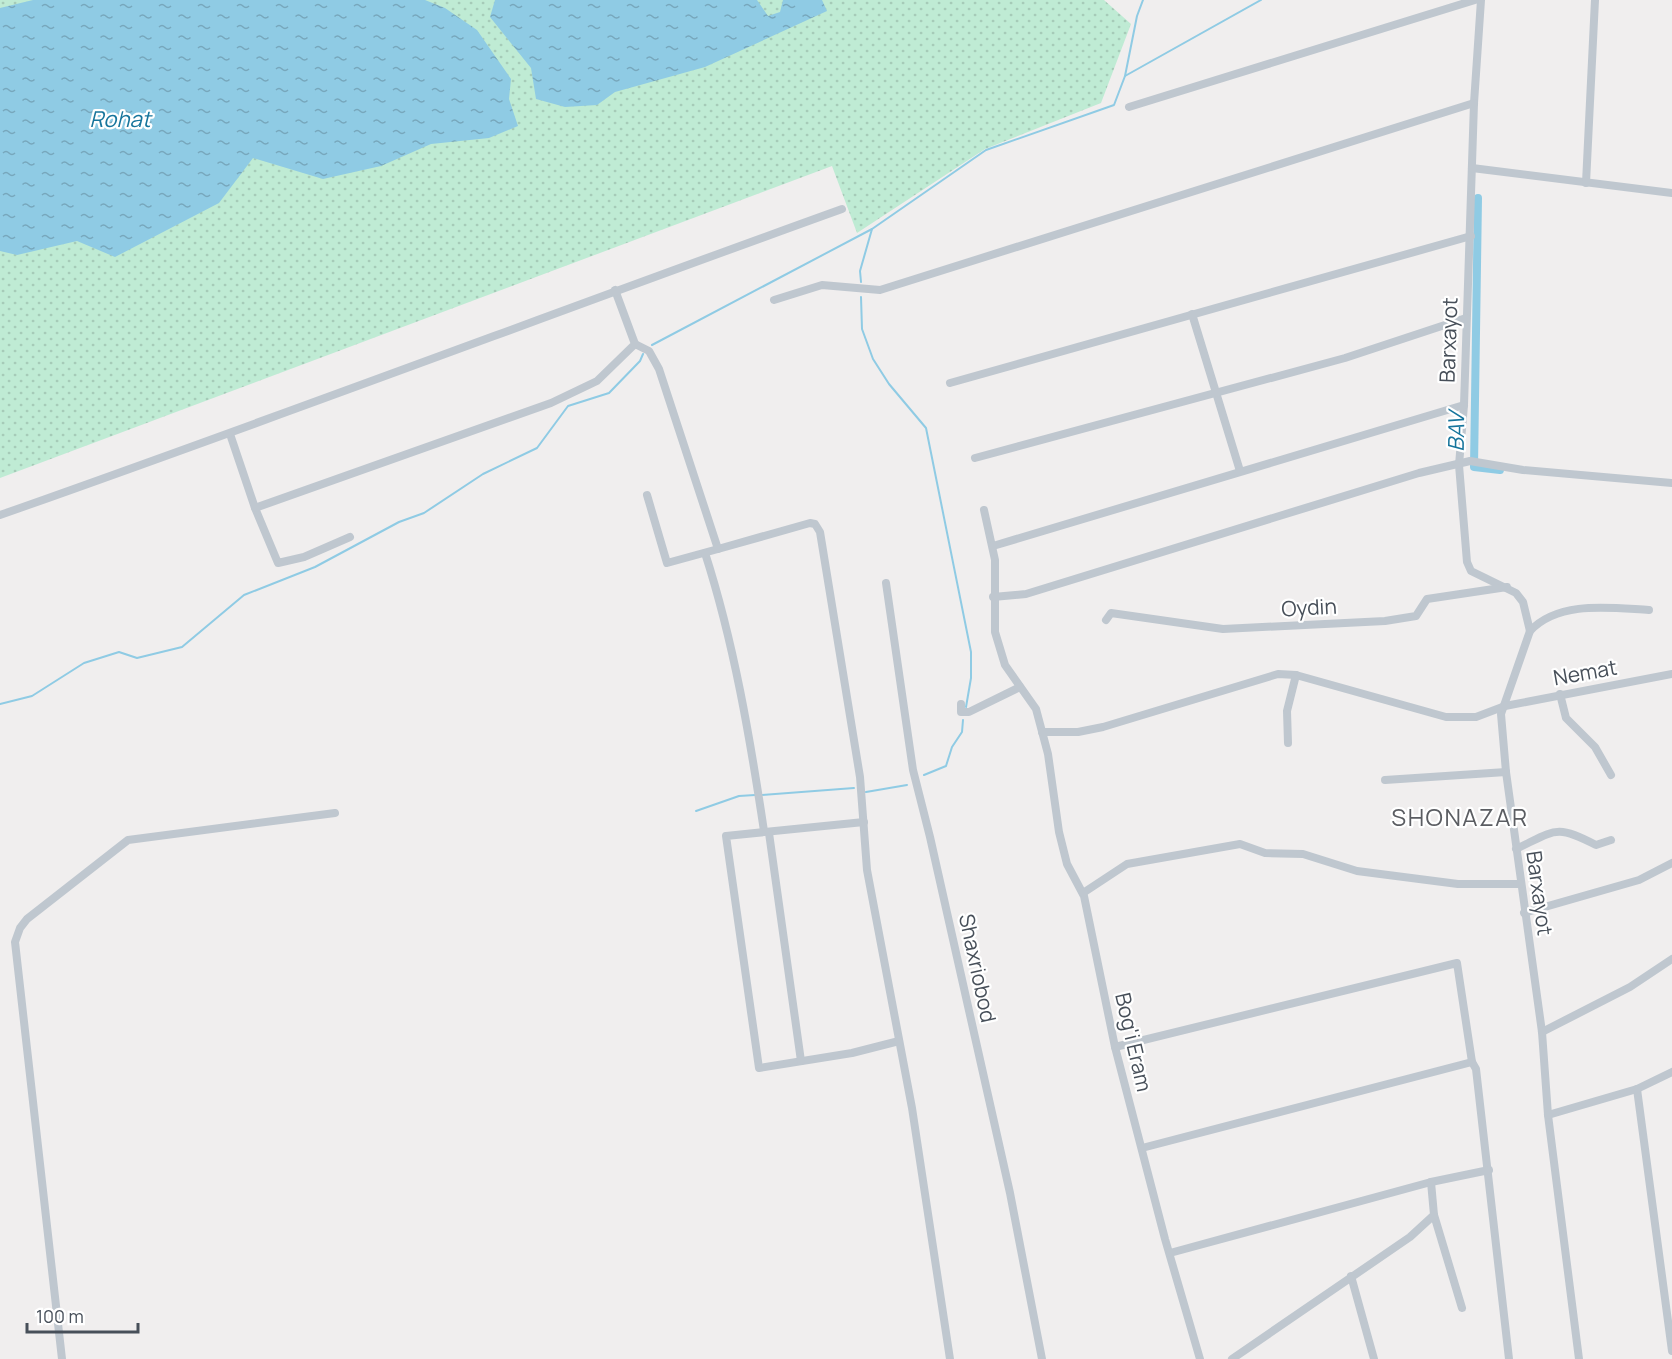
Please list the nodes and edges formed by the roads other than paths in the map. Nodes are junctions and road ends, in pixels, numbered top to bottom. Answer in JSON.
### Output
{"nodes":[{"id":1,"x":1475,"y":0,"type":"edge"},
{"id":2,"x":1481,"y":0,"type":"edge"},
{"id":3,"x":1595,"y":0,"type":"edge"},
{"id":4,"x":1474,"y":104,"type":"junction"},
{"id":5,"x":1129,"y":107,"type":"dead end"},
{"id":6,"x":1472,"y":168,"type":"junction"},
{"id":7,"x":1586,"y":183,"type":"junction"},
{"id":8,"x":1672,"y":193,"type":"edge"},
{"id":9,"x":842,"y":209,"type":"dead end"},
{"id":10,"x":1471,"y":236,"type":"junction"},
{"id":11,"x":615,"y":290,"type":"junction"},
{"id":12,"x":774,"y":300,"type":"dead end"},
{"id":13,"x":1192,"y":314,"type":"junction"},
{"id":14,"x":1466,"y":318,"type":"junction"},
{"id":15,"x":635,"y":344,"type":"junction"},
{"id":16,"x":950,"y":383,"type":"dead end"},
{"id":17,"x":1214,"y":392,"type":"junction"},
{"id":18,"x":1464,"y":405,"type":"junction"},
{"id":19,"x":230,"y":434,"type":"junction"},
{"id":20,"x":975,"y":458,"type":"dead end"},
{"id":21,"x":1459,"y":465,"type":"junction"},
{"id":22,"x":1240,"y":471,"type":"junction"},
{"id":23,"x":1672,"y":483,"type":"edge"},
{"id":24,"x":647,"y":495,"type":"dead end"},
{"id":25,"x":255,"y":508,"type":"junction"},
{"id":26,"x":984,"y":510,"type":"dead end"},
{"id":27,"x":0,"y":515,"type":"edge"},
{"id":28,"x":350,"y":537,"type":"dead end"},
{"id":29,"x":993,"y":546,"type":"junction"},
{"id":30,"x":718,"y":549,"type":"junction"},
{"id":31,"x":705,"y":553,"type":"junction"},
{"id":32,"x":886,"y":583,"type":"dead end"},
{"id":33,"x":1508,"y":587,"type":"junction"},
{"id":34,"x":993,"y":597,"type":"junction"},
{"id":35,"x":1649,"y":610,"type":"dead end"},
{"id":36,"x":1106,"y":620,"type":"dead end"},
{"id":37,"x":1530,"y":631,"type":"junction"},
{"id":38,"x":1672,"y":674,"type":"edge"},
{"id":39,"x":1296,"y":675,"type":"junction"},
{"id":40,"x":1020,"y":687,"type":"junction"},
{"id":41,"x":1560,"y":694,"type":"junction"},
{"id":42,"x":961,"y":704,"type":"dead end"},
{"id":43,"x":1505,"y":706,"type":"junction"},
{"id":44,"x":1042,"y":732,"type":"junction"},
{"id":45,"x":1288,"y":743,"type":"dead end"},
{"id":46,"x":1506,"y":772,"type":"junction"},
{"id":47,"x":1611,"y":775,"type":"dead end"},
{"id":48,"x":1385,"y":780,"type":"dead end"},
{"id":49,"x":335,"y":813,"type":"dead end"},
{"id":50,"x":864,"y":822,"type":"junction"},
{"id":51,"x":766,"y":832,"type":"junction"},
{"id":52,"x":1611,"y":840,"type":"dead end"},
{"id":53,"x":1516,"y":849,"type":"junction"},
{"id":54,"x":1672,"y":863,"type":"edge"},
{"id":55,"x":1520,"y":884,"type":"junction"},
{"id":56,"x":1083,"y":893,"type":"junction"},
{"id":57,"x":1524,"y":913,"type":"junction"},
{"id":58,"x":1672,"y":959,"type":"edge"},
{"id":59,"x":1542,"y":1032,"type":"junction"},
{"id":60,"x":899,"y":1041,"type":"junction"},
{"id":61,"x":1115,"y":1047,"type":"junction"},
{"id":62,"x":801,"y":1061,"type":"junction"},
{"id":63,"x":1472,"y":1062,"type":"junction"},
{"id":64,"x":1672,"y":1072,"type":"edge"},
{"id":65,"x":1637,"y":1089,"type":"junction"},
{"id":66,"x":1548,"y":1115,"type":"junction"},
{"id":67,"x":1142,"y":1148,"type":"junction"},
{"id":68,"x":1489,"y":1170,"type":"junction"},
{"id":69,"x":1431,"y":1182,"type":"junction"},
{"id":70,"x":1434,"y":1215,"type":"junction"},
{"id":71,"x":1170,"y":1253,"type":"junction"},
{"id":72,"x":1351,"y":1276,"type":"junction"},
{"id":73,"x":1462,"y":1308,"type":"dead end"},
{"id":74,"x":1672,"y":1351,"type":"edge"},
{"id":75,"x":62,"y":1359,"type":"edge"},
{"id":76,"x":950,"y":1359,"type":"edge"},
{"id":77,"x":1042,"y":1359,"type":"edge"},
{"id":78,"x":1200,"y":1359,"type":"edge"},
{"id":79,"x":1232,"y":1359,"type":"edge"},
{"id":80,"x":1374,"y":1359,"type":"edge"},
{"id":81,"x":1509,"y":1359,"type":"edge"},
{"id":82,"x":1579,"y":1359,"type":"edge"}],
"edges":[{"from":1,"to":5,"type":"street"},
{"from":2,"to":4,"type":"street","name":"Barxayot"},
{"from":3,"to":7,"type":"street"},
{"from":4,"to":6,"type":"street","name":"Barxayot"},
{"from":4,"to":12,"type":"street"},
{"from":6,"to":7,"type":"street"},
{"from":6,"to":10,"type":"street","name":"Barxayot"},
{"from":7,"to":8,"type":"street"},
{"from":9,"to":11,"type":"street"},
{"from":10,"to":13,"type":"street"},
{"from":10,"to":14,"type":"street","name":"Barxayot"},
{"from":11,"to":15,"type":"street"},
{"from":11,"to":19,"type":"street"},
{"from":13,"to":16,"type":"street"},
{"from":13,"to":17,"type":"street"},
{"from":14,"to":17,"type":"street"},
{"from":14,"to":18,"type":"street","name":"Barxayot"},
{"from":15,"to":25,"type":"street"},
{"from":15,"to":30,"type":"street"},
{"from":17,"to":20,"type":"street"},
{"from":17,"to":22,"type":"street"},
{"from":18,"to":21,"type":"street","name":"Barxayot"},
{"from":18,"to":22,"type":"street"},
{"from":19,"to":25,"type":"street"},
{"from":19,"to":27,"type":"street"},
{"from":21,"to":23,"type":"street"},
{"from":21,"to":33,"type":"street","name":"Barxayot"},
{"from":21,"to":34,"type":"street"},
{"from":22,"to":29,"type":"street"},
{"from":24,"to":31,"type":"street"},
{"from":25,"to":28,"type":"street"},
{"from":26,"to":29,"type":"street","name":"Bog'i Eram"},
{"from":29,"to":34,"type":"street","name":"Bog'i Eram"},
{"from":30,"to":31,"type":"street"},
{"from":30,"to":50,"type":"street"},
{"from":31,"to":51,"type":"street"},
{"from":32,"to":77,"type":"street","name":"Shaxriobod"},
{"from":33,"to":36,"type":"street","name":"Oydin"},
{"from":33,"to":37,"type":"street"},
{"from":34,"to":40,"type":"street","name":"Bog'i Eram"},
{"from":35,"to":37,"type":"street"},
{"from":37,"to":43,"type":"street","name":"Barxayot"},
{"from":38,"to":41,"type":"street","name":"Nemat"},
{"from":39,"to":43,"type":"street","name":"Nemat"},
{"from":39,"to":44,"type":"street"},
{"from":39,"to":45,"type":"street"},
{"from":40,"to":42,"type":"street"},
{"from":40,"to":44,"type":"street","name":"Bog'i Eram"},
{"from":41,"to":43,"type":"street","name":"Nemat"},
{"from":41,"to":47,"type":"street"},
{"from":43,"to":46,"type":"street","name":"Barxayot"},
{"from":44,"to":56,"type":"street","name":"Bog'i Eram"},
{"from":46,"to":48,"type":"street"},
{"from":46,"to":53,"type":"street","name":"Barxayot"},
{"from":49,"to":75,"type":"street"},
{"from":50,"to":51,"type":"street"},
{"from":50,"to":60,"type":"street"},
{"from":51,"to":62,"type":"street"},
{"from":51,"to":62,"type":"street"},
{"from":52,"to":53,"type":"street"},
{"from":53,"to":55,"type":"street","name":"Barxayot"},
{"from":54,"to":57,"type":"street"},
{"from":55,"to":56,"type":"street"},
{"from":55,"to":57,"type":"street","name":"Barxayot"},
{"from":56,"to":61,"type":"street","name":"Bog'i Eram"},
{"from":57,"to":59,"type":"street","name":"Barxayot"},
{"from":58,"to":59,"type":"street"},
{"from":59,"to":66,"type":"street","name":"Barxayot"},
{"from":60,"to":62,"type":"street"},
{"from":60,"to":76,"type":"street"},
{"from":61,"to":63,"type":"street"},
{"from":61,"to":67,"type":"street","name":"Bog'i Eram"},
{"from":63,"to":67,"type":"street"},
{"from":63,"to":68,"type":"street"},
{"from":64,"to":65,"type":"street"},
{"from":65,"to":66,"type":"street"},
{"from":65,"to":74,"type":"street"},
{"from":66,"to":82,"type":"street","name":"Barxayot"},
{"from":67,"to":71,"type":"street","name":"Bog'i Eram"},
{"from":68,"to":69,"type":"street"},
{"from":68,"to":81,"type":"street"},
{"from":69,"to":70,"type":"street"},
{"from":69,"to":71,"type":"street"},
{"from":70,"to":72,"type":"street"},
{"from":70,"to":73,"type":"street"},
{"from":71,"to":78,"type":"street","name":"Bog'i Eram"},
{"from":72,"to":79,"type":"street"},
{"from":72,"to":80,"type":"street"}]}
